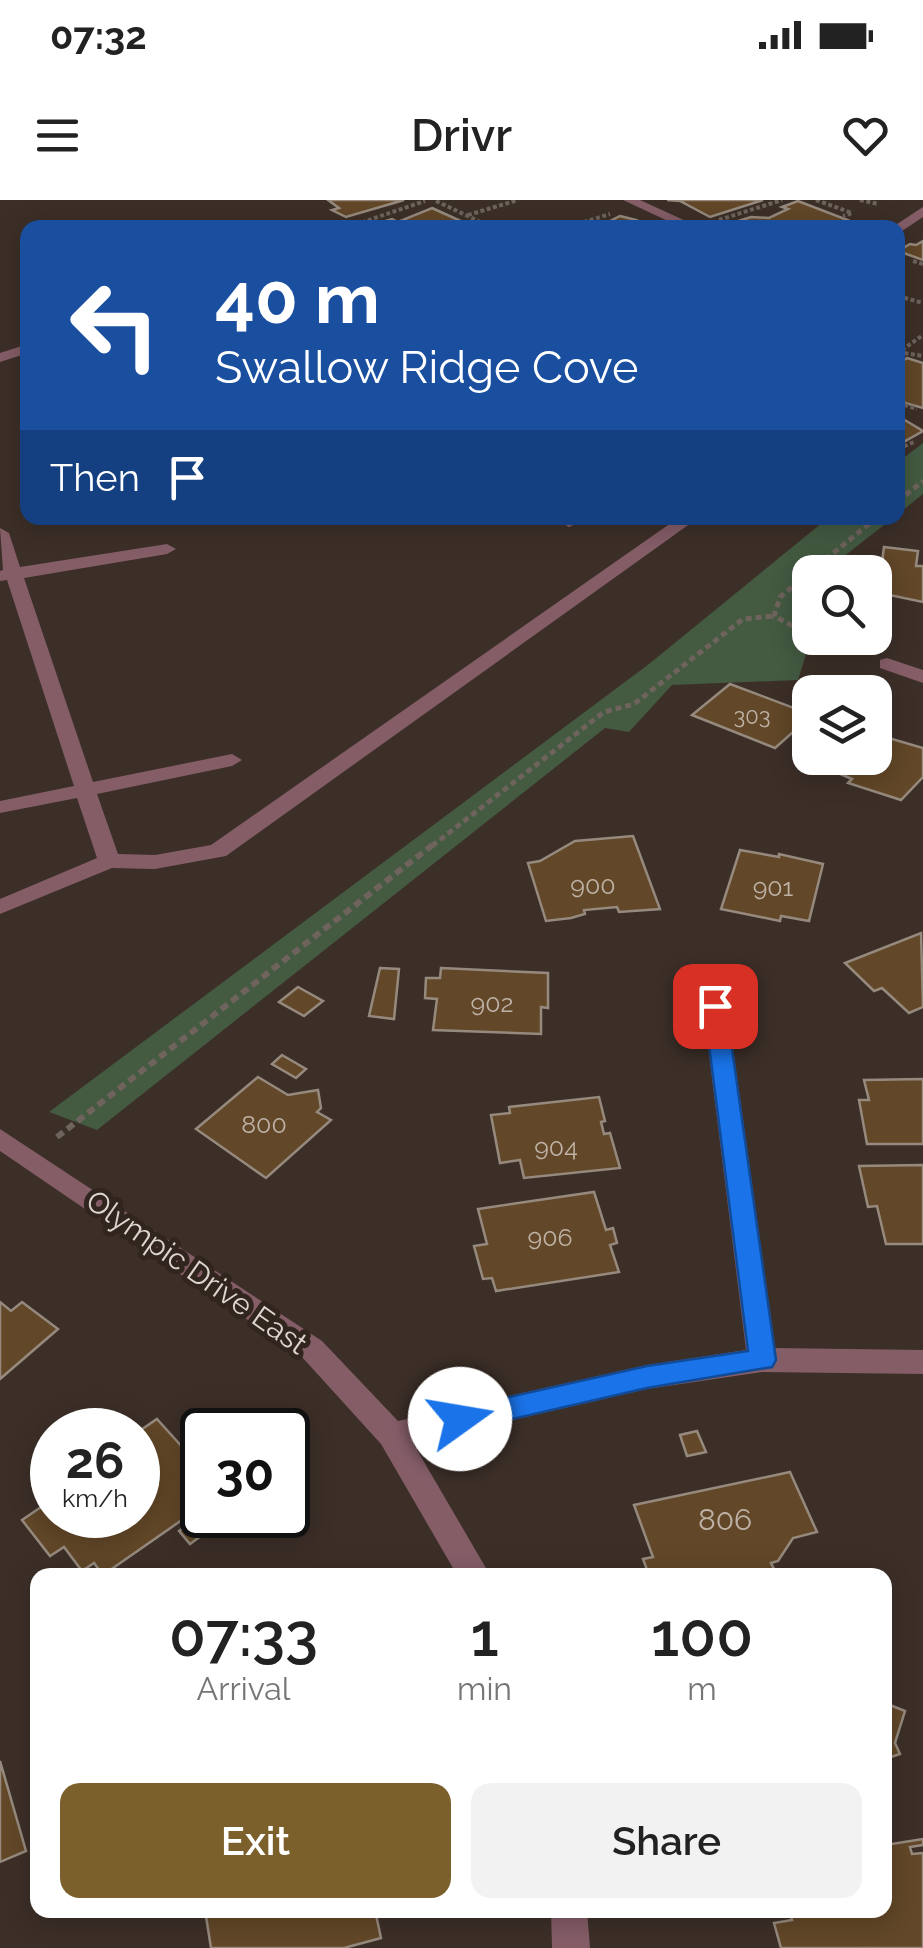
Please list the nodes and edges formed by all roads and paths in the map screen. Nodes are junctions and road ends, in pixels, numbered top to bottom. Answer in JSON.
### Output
{"nodes":[{"id":1,"x":424,"y":200,"type":"edge"},
{"id":2,"x":437,"y":200,"type":"edge"},
{"id":3,"x":518,"y":200,"type":"edge"},
{"id":4,"x":629,"y":200,"type":"edge"},
{"id":5,"x":782,"y":200,"type":"edge"},
{"id":6,"x":816,"y":200,"type":"edge"},
{"id":7,"x":467,"y":215,"type":"junction"},
{"id":8,"x":843,"y":216,"type":"dead end"},
{"id":9,"x":366,"y":220,"type":"edge"},
{"id":10,"x":477,"y":220,"type":"edge"},
{"id":11,"x":676,"y":220,"type":"edge"},
{"id":12,"x":719,"y":220,"type":"edge"},
{"id":13,"x":913,"y":261,"type":"dead end"},
{"id":14,"x":923,"y":264,"type":"edge"},
{"id":15,"x":905,"y":405,"type":"edge"},
{"id":16,"x":916,"y":409,"type":"dead end"},
{"id":17,"x":916,"y":441,"type":"dead end"},
{"id":18,"x":905,"y":446,"type":"edge"},
{"id":19,"x":679,"y":525,"type":"edge"},
{"id":20,"x":867,"y":525,"type":"edge"},
{"id":21,"x":0,"y":533,"type":"edge"},
{"id":22,"x":167,"y":549,"type":"dead end"},
{"id":23,"x":7,"y":575,"type":"edge"},
{"id":24,"x":774,"y":616,"type":"junction"},
{"id":25,"x":792,"y":626,"type":"edge"},
{"id":26,"x":887,"y":664,"type":"dead end"},
{"id":27,"x":923,"y":678,"type":"edge"},
{"id":28,"x":232,"y":760,"type":"dead end"},
{"id":29,"x":86,"y":789,"type":"junction"},
{"id":30,"x":0,"y":807,"type":"edge"},
{"id":31,"x":109,"y":860,"type":"junction"},
{"id":32,"x":0,"y":907,"type":"edge"},
{"id":33,"x":715,"y":1006,"type":"dead end"},
{"id":34,"x":80,"y":1119,"type":"dead end"},
{"id":35,"x":0,"y":1138,"type":"edge"},
{"id":36,"x":762,"y":1360,"type":"junction"},
{"id":37,"x":923,"y":1362,"type":"edge"},
{"id":38,"x":392,"y":1435,"type":"junction"},
{"id":39,"x":470,"y":1568,"type":"edge"},
{"id":40,"x":569,"y":1918,"type":"edge"},
{"id":41,"x":571,"y":1948,"type":"edge"}],
"edges":[{"from":1,"to":2,"type":"path"},
{"from":1,"to":9,"type":"path"},
{"from":2,"to":7,"type":"path"},
{"from":3,"to":7,"type":"path"},
{"from":4,"to":11,"type":"street"},
{"from":5,"to":12,"type":"path"},
{"from":6,"to":8,"type":"path"},
{"from":7,"to":10,"type":"path"},
{"from":13,"to":14,"type":"path"},
{"from":15,"to":16,"type":"path"},
{"from":17,"to":18,"type":"path"},
{"from":19,"to":31,"type":"street"},
{"from":20,"to":24,"type":"path"},
{"from":21,"to":23,"type":"street"},
{"from":22,"to":23,"type":"street"},
{"from":23,"to":29,"type":"street"},
{"from":24,"to":25,"type":"path"},
{"from":24,"to":34,"type":"path"},
{"from":26,"to":27,"type":"street"},
{"from":28,"to":29,"type":"street"},
{"from":29,"to":30,"type":"street"},
{"from":29,"to":31,"type":"street"},
{"from":31,"to":32,"type":"street"},
{"from":33,"to":36,"type":"street"},
{"from":35,"to":38,"type":"street","name":"Olympic Drive East"},
{"from":36,"to":37,"type":"street"},
{"from":36,"to":38,"type":"street"},
{"from":38,"to":39,"type":"street","name":"Olympic Drive East"},
{"from":40,"to":41,"type":"street"}]}
